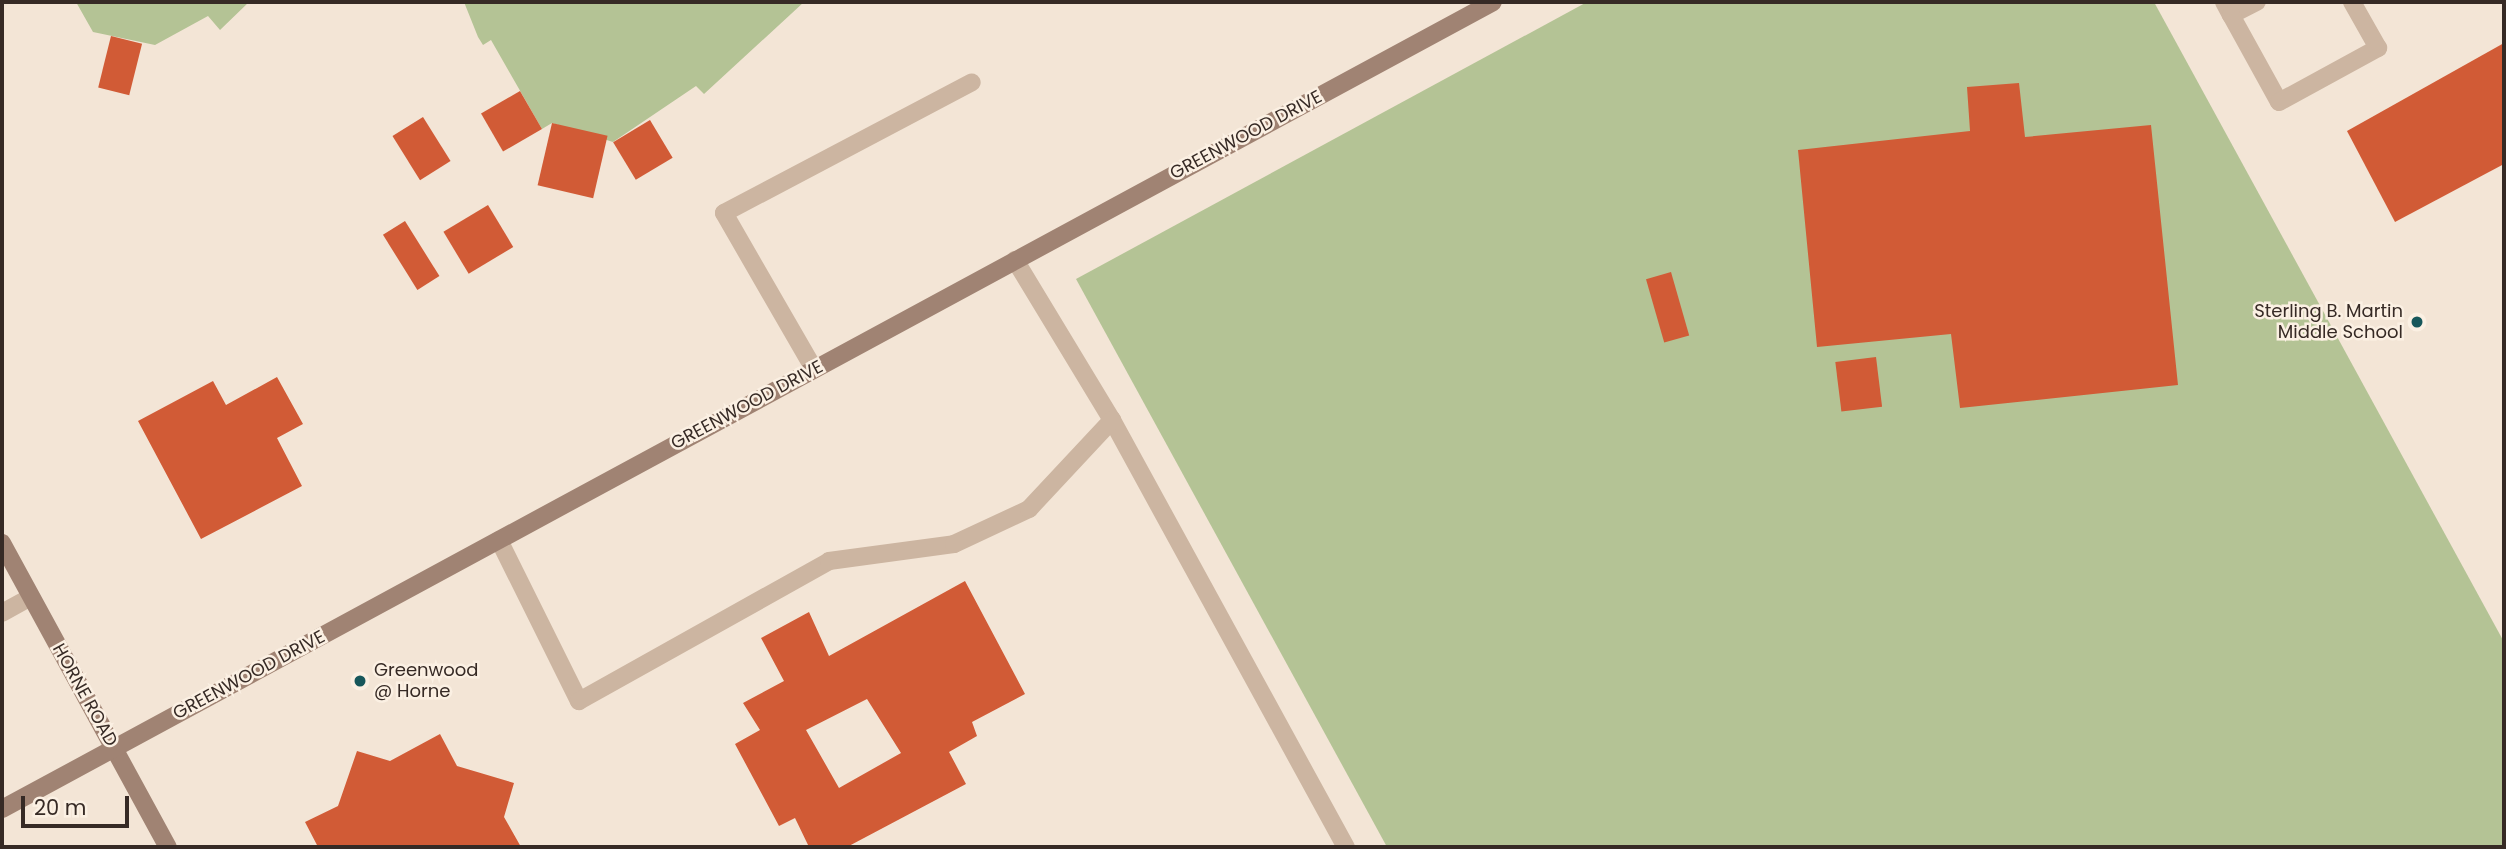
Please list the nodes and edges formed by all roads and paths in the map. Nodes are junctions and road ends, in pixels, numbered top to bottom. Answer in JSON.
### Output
{"nodes":[{"id":1,"x":1493,"y":2,"type":"edge"},
{"id":2,"x":2257,"y":2,"type":"edge"},
{"id":3,"x":2352,"y":2,"type":"edge"},
{"id":4,"x":2227,"y":8,"type":"edge"},
{"id":5,"x":972,"y":82,"type":"dead end"},
{"id":6,"x":1015,"y":260,"type":"junction"},
{"id":7,"x":814,"y":369,"type":"junction"},
{"id":8,"x":1112,"y":420,"type":"junction"},
{"id":9,"x":499,"y":540,"type":"junction"},
{"id":10,"x":2,"y":543,"type":"edge"},
{"id":11,"x":31,"y":597,"type":"junction"},
{"id":12,"x":2,"y":613,"type":"edge"},
{"id":13,"x":114,"y":747,"type":"junction"},
{"id":14,"x":2,"y":809,"type":"edge"},
{"id":15,"x":168,"y":847,"type":"edge"},
{"id":16,"x":1346,"y":847,"type":"edge"}],
"edges":[{"from":1,"to":6,"type":"main road","name":"GREENWOOD DRIVE"},
{"from":2,"to":4,"type":"lane"},
{"from":3,"to":4,"type":"lane"},
{"from":5,"to":7,"type":"lane"},
{"from":6,"to":7,"type":"main road","name":"GREENWOOD DRIVE"},
{"from":6,"to":8,"type":"lane"},
{"from":7,"to":9,"type":"main road","name":"GREENWOOD DRIVE"},
{"from":8,"to":9,"type":"lane"},
{"from":8,"to":16,"type":"lane"},
{"from":9,"to":13,"type":"main road","name":"GREENWOOD DRIVE"},
{"from":10,"to":11,"type":"main road","name":"HORNE ROAD"},
{"from":11,"to":12,"type":"lane"},
{"from":11,"to":13,"type":"main road","name":"HORNE ROAD"},
{"from":13,"to":14,"type":"main road","name":"GREENWOOD DRIVE"},
{"from":13,"to":15,"type":"main road","name":"HORNE ROAD"}]}
